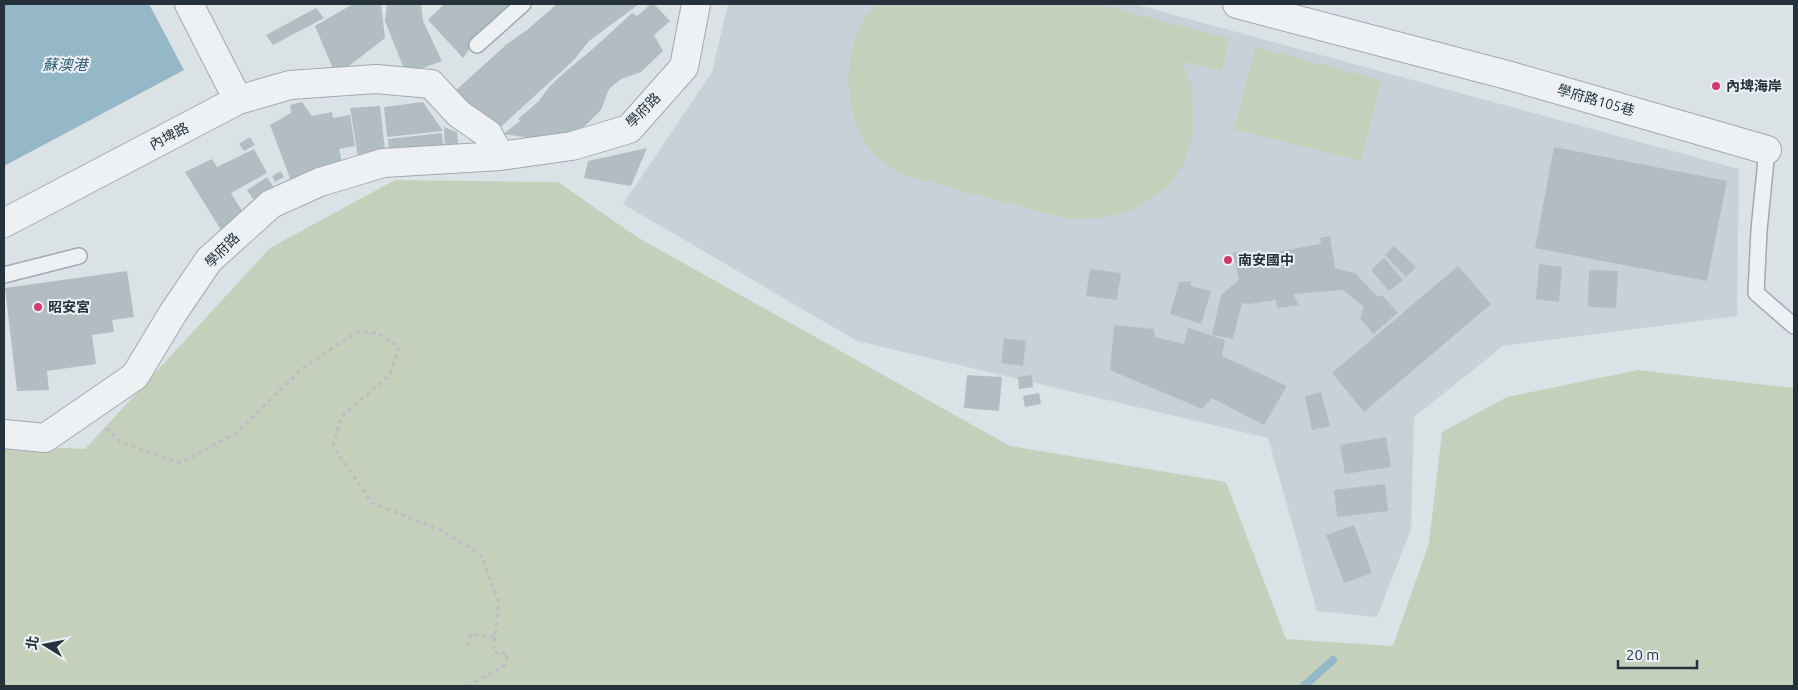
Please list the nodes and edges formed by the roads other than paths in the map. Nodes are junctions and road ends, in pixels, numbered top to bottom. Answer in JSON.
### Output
{"nodes":[{"id":1,"x":189,"y":4,"type":"edge"},
{"id":2,"x":523,"y":4,"type":"edge"},
{"id":3,"x":696,"y":4,"type":"edge"},
{"id":4,"x":1237,"y":4,"type":"edge"},
{"id":5,"x":477,"y":45,"type":"dead end"},
{"id":6,"x":238,"y":100,"type":"junction"},
{"id":7,"x":1767,"y":150,"type":"joint"},
{"id":8,"x":500,"y":156,"type":"junction"},
{"id":9,"x":4,"y":223,"type":"edge"},
{"id":10,"x":79,"y":256,"type":"dead end"},
{"id":11,"x":4,"y":275,"type":"edge"},
{"id":12,"x":1794,"y":326,"type":"edge"},
{"id":13,"x":4,"y":434,"type":"edge"}],
"edges":[{"from":1,"to":6,"type":"street"},
{"from":2,"to":5,"type":"lane"},
{"from":3,"to":8,"type":"street","name":"學府路"},
{"from":4,"to":7,"type":"street","name":"學府路105巷"},
{"from":6,"to":8,"type":"street"},
{"from":6,"to":9,"type":"street","name":"內埤路"},
{"from":7,"to":12,"type":"lane","name":"學府路105巷"},
{"from":8,"to":13,"type":"street","name":"學府路"},
{"from":10,"to":11,"type":"lane"}]}
